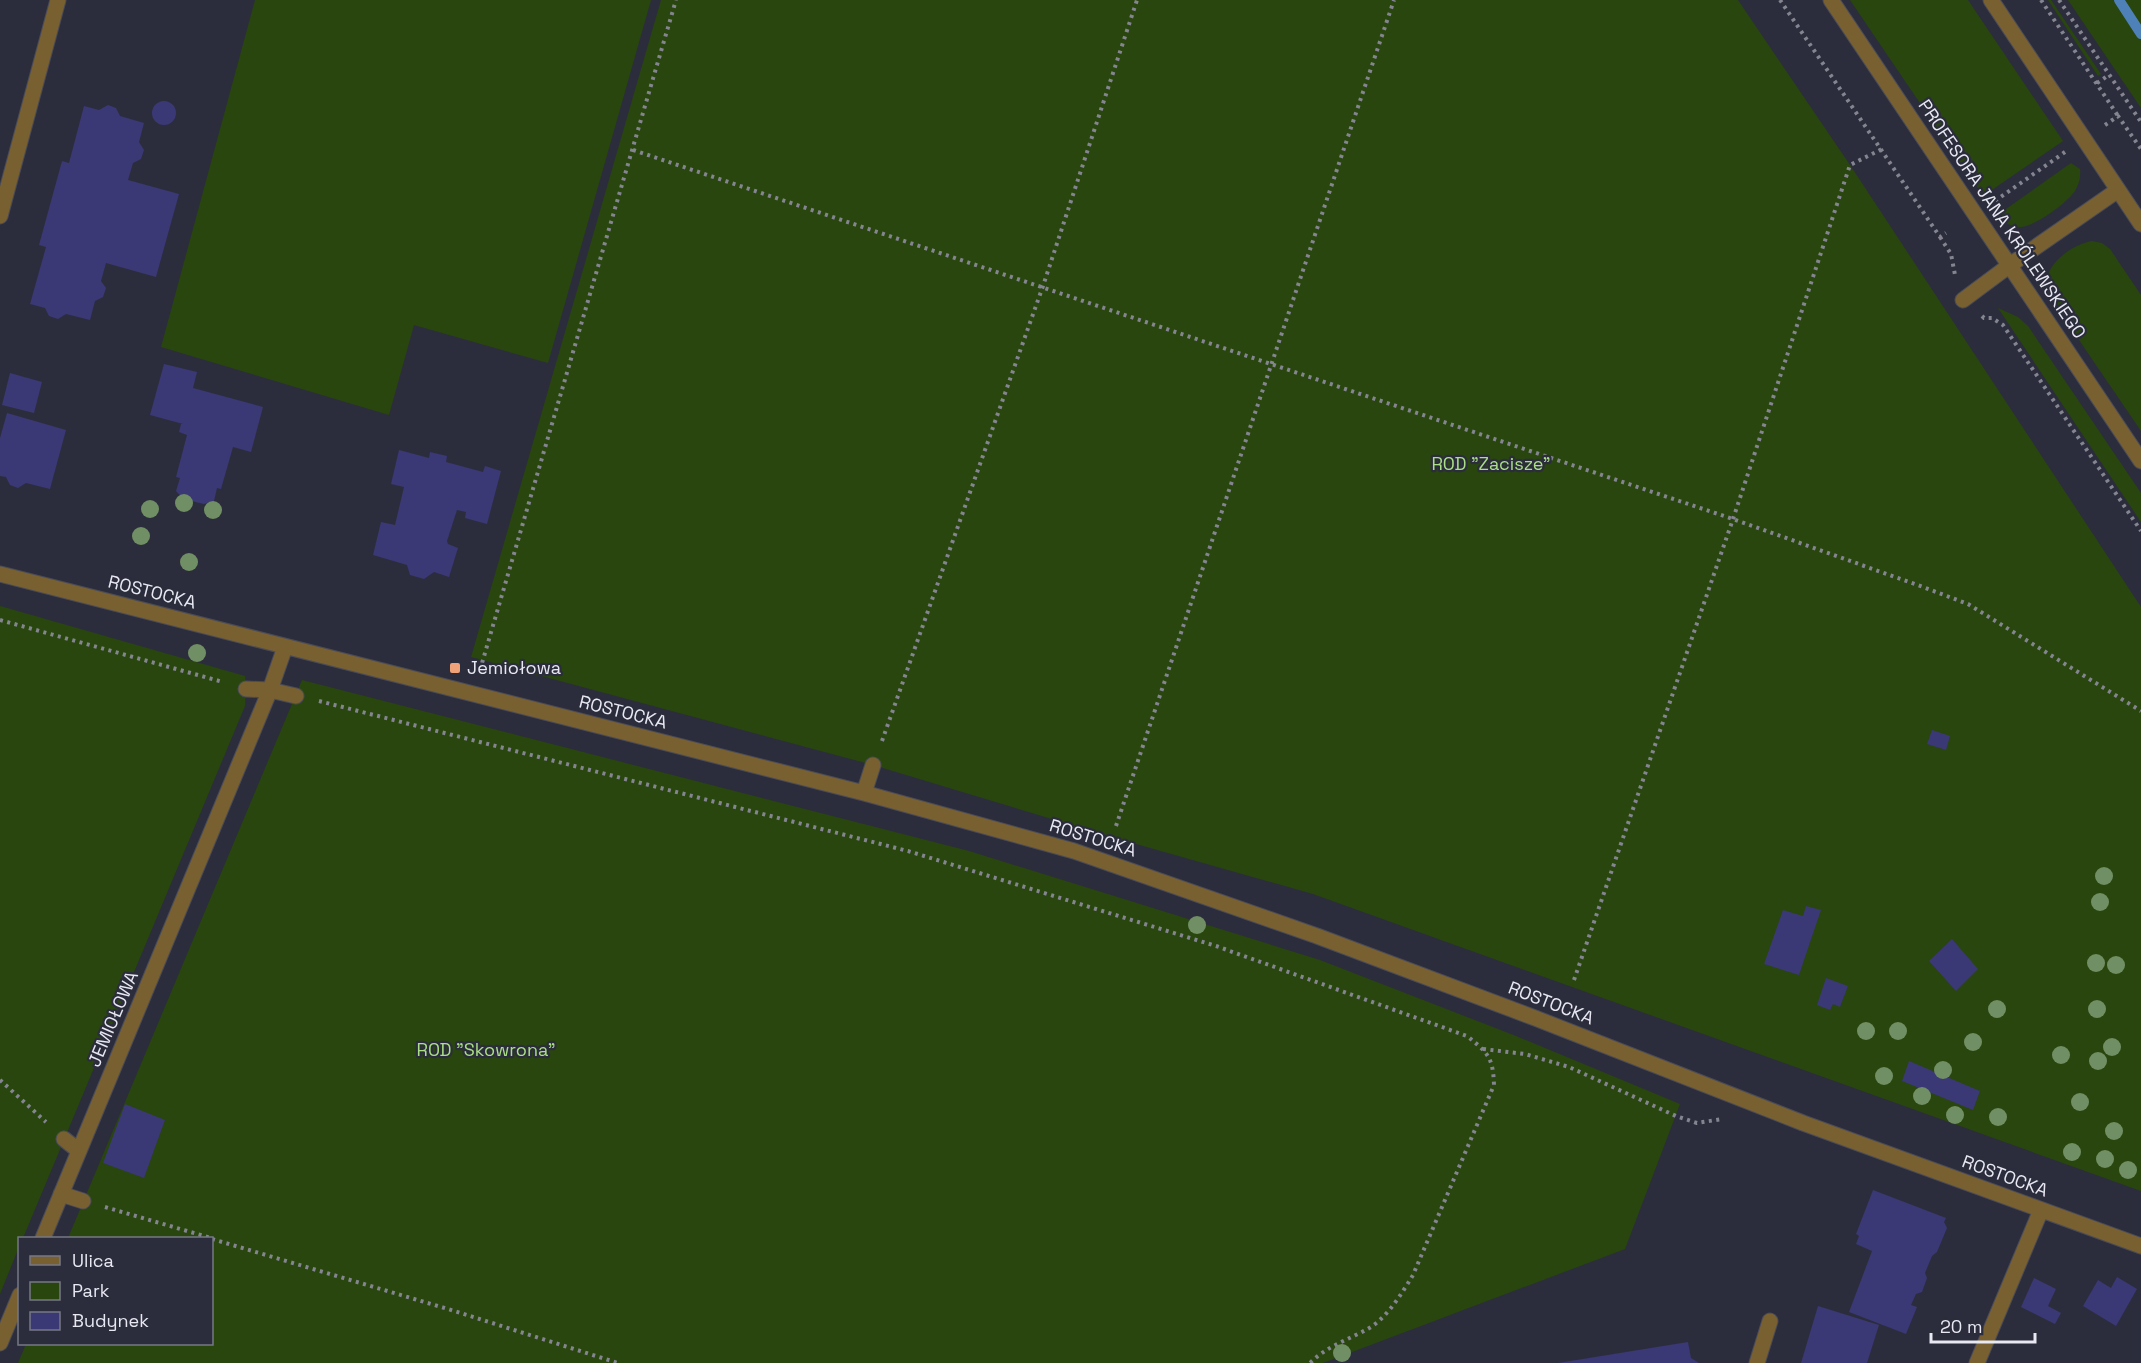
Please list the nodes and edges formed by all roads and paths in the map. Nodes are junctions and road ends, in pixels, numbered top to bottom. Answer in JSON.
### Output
{"nodes":[{"id":1,"x":58,"y":0,"type":"edge"},
{"id":2,"x":676,"y":0,"type":"edge"},
{"id":3,"x":1137,"y":0,"type":"edge"},
{"id":4,"x":1394,"y":0,"type":"edge"},
{"id":5,"x":1780,"y":0,"type":"edge"},
{"id":6,"x":1831,"y":0,"type":"edge"},
{"id":7,"x":1991,"y":0,"type":"edge"},
{"id":8,"x":2041,"y":0,"type":"edge"},
{"id":9,"x":2060,"y":0,"type":"edge"},
{"id":10,"x":2109,"y":75,"type":"junction"},
{"id":11,"x":2097,"y":83,"type":"junction"},
{"id":12,"x":2118,"y":116,"type":"junction"},
{"id":13,"x":2141,"y":122,"type":"edge"},
{"id":14,"x":2099,"y":129,"type":"dead end"},
{"id":15,"x":1882,"y":149,"type":"junction"},
{"id":16,"x":2141,"y":149,"type":"edge"},
{"id":17,"x":633,"y":150,"type":"junction"},
{"id":18,"x":2068,"y":150,"type":"dead end"},
{"id":19,"x":2118,"y":190,"type":"junction"},
{"id":20,"x":1989,"y":205,"type":"dead end"},
{"id":21,"x":0,"y":216,"type":"edge"},
{"id":22,"x":2141,"y":224,"type":"edge"},
{"id":23,"x":1946,"y":233,"type":"dead end"},
{"id":24,"x":1940,"y":237,"type":"junction"},
{"id":25,"x":2010,"y":265,"type":"junction"},
{"id":26,"x":1956,"y":277,"type":"dead end"},
{"id":27,"x":1043,"y":286,"type":"junction"},
{"id":28,"x":1963,"y":300,"type":"dead end"},
{"id":29,"x":1980,"y":313,"type":"dead end"},
{"id":30,"x":1270,"y":363,"type":"junction"},
{"id":31,"x":2141,"y":461,"type":"edge"},
{"id":32,"x":1733,"y":519,"type":"junction"},
{"id":33,"x":2141,"y":531,"type":"edge"},
{"id":34,"x":0,"y":574,"type":"edge"},
{"id":35,"x":0,"y":620,"type":"edge"},
{"id":36,"x":285,"y":646,"type":"junction"},
{"id":37,"x":483,"y":661,"type":"dead end"},
{"id":38,"x":246,"y":689,"type":"joint"},
{"id":39,"x":270,"y":690,"type":"junction"},
{"id":40,"x":296,"y":696,"type":"joint"},
{"id":41,"x":2141,"y":711,"type":"edge"},
{"id":42,"x":873,"y":765,"type":"joint"},
{"id":43,"x":864,"y":793,"type":"junction"},
{"id":44,"x":1116,"y":826,"type":"dead end"},
{"id":45,"x":1574,"y":980,"type":"dead end"},
{"id":46,"x":1482,"y":1049,"type":"junction"},
{"id":47,"x":0,"y":1080,"type":"edge"},
{"id":48,"x":1676,"y":1116,"type":"dead end"},
{"id":49,"x":64,"y":1139,"type":"joint"},
{"id":50,"x":79,"y":1151,"type":"junction"},
{"id":51,"x":61,"y":1194,"type":"junction"},
{"id":52,"x":83,"y":1201,"type":"joint"},
{"id":53,"x":2041,"y":1210,"type":"junction"},
{"id":54,"x":44,"y":1237,"type":"edge"},
{"id":55,"x":204,"y":1237,"type":"edge"},
{"id":56,"x":213,"y":1240,"type":"edge"},
{"id":57,"x":2141,"y":1246,"type":"edge"},
{"id":58,"x":18,"y":1301,"type":"edge"},
{"id":59,"x":1770,"y":1321,"type":"dead end"},
{"id":60,"x":0,"y":1343,"type":"edge"},
{"id":61,"x":618,"y":1363,"type":"edge"},
{"id":62,"x":1310,"y":1363,"type":"edge"},
{"id":63,"x":1757,"y":1363,"type":"edge"},
{"id":64,"x":1977,"y":1363,"type":"edge"}],
"edges":[{"from":1,"to":21,"type":"street"},
{"from":2,"to":17,"type":"path"},
{"from":3,"to":27,"type":"path"},
{"from":4,"to":30,"type":"path"},
{"from":5,"to":15,"type":"path"},
{"from":6,"to":25,"type":"street","name":"PROFESORA JANA KRÓLEWSKIEGO"},
{"from":7,"to":19,"type":"street"},
{"from":8,"to":11,"type":"path"},
{"from":9,"to":10,"type":"path"},
{"from":10,"to":11,"type":"path"},
{"from":10,"to":13,"type":"path"},
{"from":11,"to":12,"type":"path"},
{"from":12,"to":14,"type":"path"},
{"from":12,"to":16,"type":"path"},
{"from":15,"to":24,"type":"path"},
{"from":15,"to":32,"type":"path"},
{"from":17,"to":27,"type":"path"},
{"from":17,"to":37,"type":"path"},
{"from":18,"to":20,"type":"path"},
{"from":19,"to":22,"type":"street"},
{"from":19,"to":25,"type":"street"},
{"from":23,"to":24,"type":"path"},
{"from":24,"to":26,"type":"path"},
{"from":25,"to":28,"type":"street"},
{"from":25,"to":31,"type":"street","name":"PROFESORA JANA KRÓLEWSKIEGO"},
{"from":27,"to":30,"type":"path"},
{"from":27,"to":42,"type":"path"},
{"from":29,"to":33,"type":"path"},
{"from":30,"to":32,"type":"path"},
{"from":30,"to":44,"type":"path"},
{"from":32,"to":41,"type":"path"},
{"from":32,"to":45,"type":"path"},
{"from":34,"to":36,"type":"street","name":"ROSTOCKA"},
{"from":35,"to":38,"type":"path"},
{"from":36,"to":39,"type":"street","name":"JEMIOŁOWA"},
{"from":36,"to":43,"type":"street","name":"ROSTOCKA"},
{"from":38,"to":39,"type":"street"},
{"from":39,"to":40,"type":"street"},
{"from":39,"to":50,"type":"street","name":"JEMIOŁOWA"},
{"from":40,"to":46,"type":"path"},
{"from":42,"to":43,"type":"street"},
{"from":43,"to":53,"type":"street","name":"ROSTOCKA"},
{"from":46,"to":48,"type":"path"},
{"from":46,"to":62,"type":"path"},
{"from":47,"to":49,"type":"path"},
{"from":49,"to":50,"type":"street"},
{"from":50,"to":51,"type":"street","name":"JEMIOŁOWA"},
{"from":51,"to":52,"type":"street"},
{"from":51,"to":54,"type":"street","name":"JEMIOŁOWA"},
{"from":52,"to":55,"type":"path"},
{"from":53,"to":57,"type":"street","name":"ROSTOCKA"},
{"from":53,"to":64,"type":"street"},
{"from":56,"to":61,"type":"path"},
{"from":58,"to":60,"type":"street"},
{"from":59,"to":63,"type":"street"}]}
